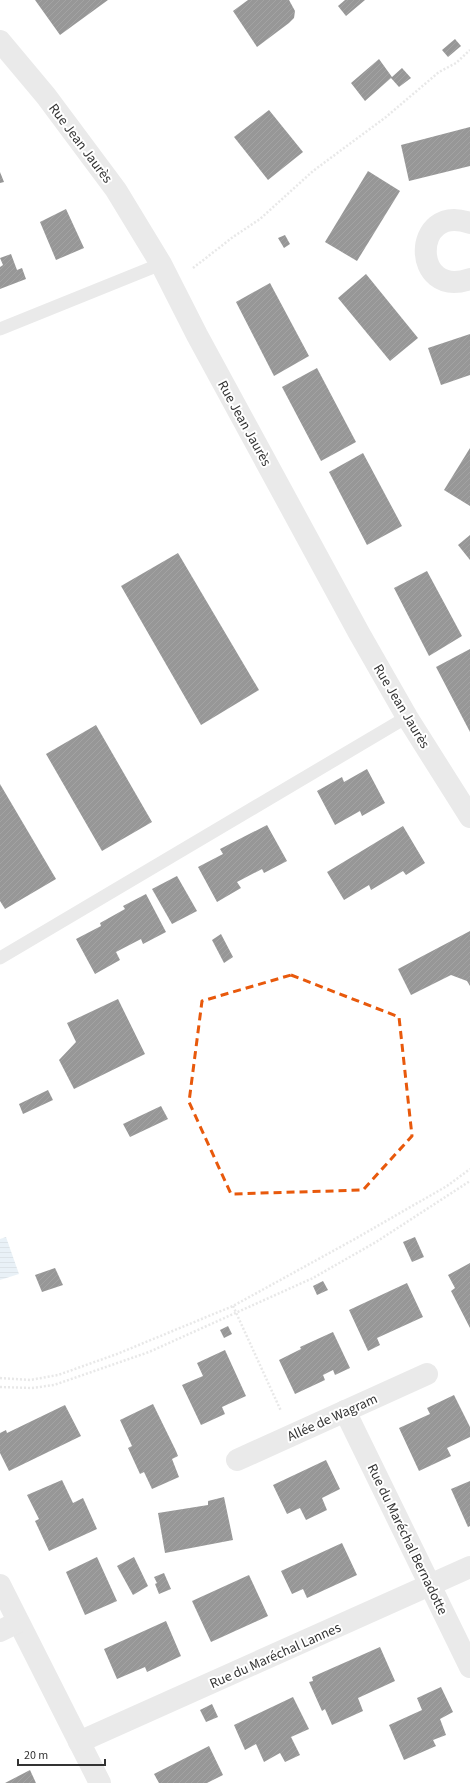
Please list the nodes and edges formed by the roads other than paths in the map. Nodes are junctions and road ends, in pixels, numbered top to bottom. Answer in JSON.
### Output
{"nodes":[{"id":1,"x":0,"y":41,"type":"edge"},
{"id":2,"x":470,"y":223,"type":"edge"},
{"id":3,"x":165,"y":273,"type":"junction"},
{"id":4,"x":470,"y":279,"type":"edge"},
{"id":5,"x":0,"y":329,"type":"edge"},
{"id":6,"x":407,"y":718,"type":"junction"},
{"id":7,"x":470,"y":817,"type":"edge"},
{"id":8,"x":0,"y":958,"type":"edge"},
{"id":9,"x":427,"y":1374,"type":"dead end"},
{"id":10,"x":345,"y":1411,"type":"junction"},
{"id":11,"x":237,"y":1460,"type":"dead end"},
{"id":12,"x":470,"y":1567,"type":"edge"},
{"id":13,"x":0,"y":1585,"type":"edge"},
{"id":14,"x":431,"y":1585,"type":"junction"},
{"id":15,"x":9,"y":1627,"type":"edge"},
{"id":16,"x":470,"y":1667,"type":"edge"},
{"id":17,"x":79,"y":1742,"type":"junction"},
{"id":18,"x":100,"y":1783,"type":"edge"}],
"edges":[{"from":1,"to":3,"type":"street","name":"Rue Jean Jaurès"},
{"from":2,"to":4,"type":"street"},
{"from":3,"to":5,"type":"lane"},
{"from":3,"to":6,"type":"street","name":"Rue Jean Jaurès"},
{"from":6,"to":7,"type":"street","name":"Rue Jean Jaurès"},
{"from":6,"to":8,"type":"lane"},
{"from":9,"to":10,"type":"street","name":"Allée de Wagram"},
{"from":10,"to":11,"type":"street","name":"Allée de Wagram"},
{"from":10,"to":14,"type":"street","name":"Rue du Maréchal Bernadotte"},
{"from":12,"to":14,"type":"street","name":"Rue du Maréchal Lannes"},
{"from":13,"to":15,"type":"street"},
{"from":14,"to":16,"type":"street","name":"Rue du Maréchal Bernadotte"},
{"from":14,"to":17,"type":"street","name":"Rue du Maréchal Lannes"},
{"from":15,"to":17,"type":"street"},
{"from":17,"to":18,"type":"street"}]}
